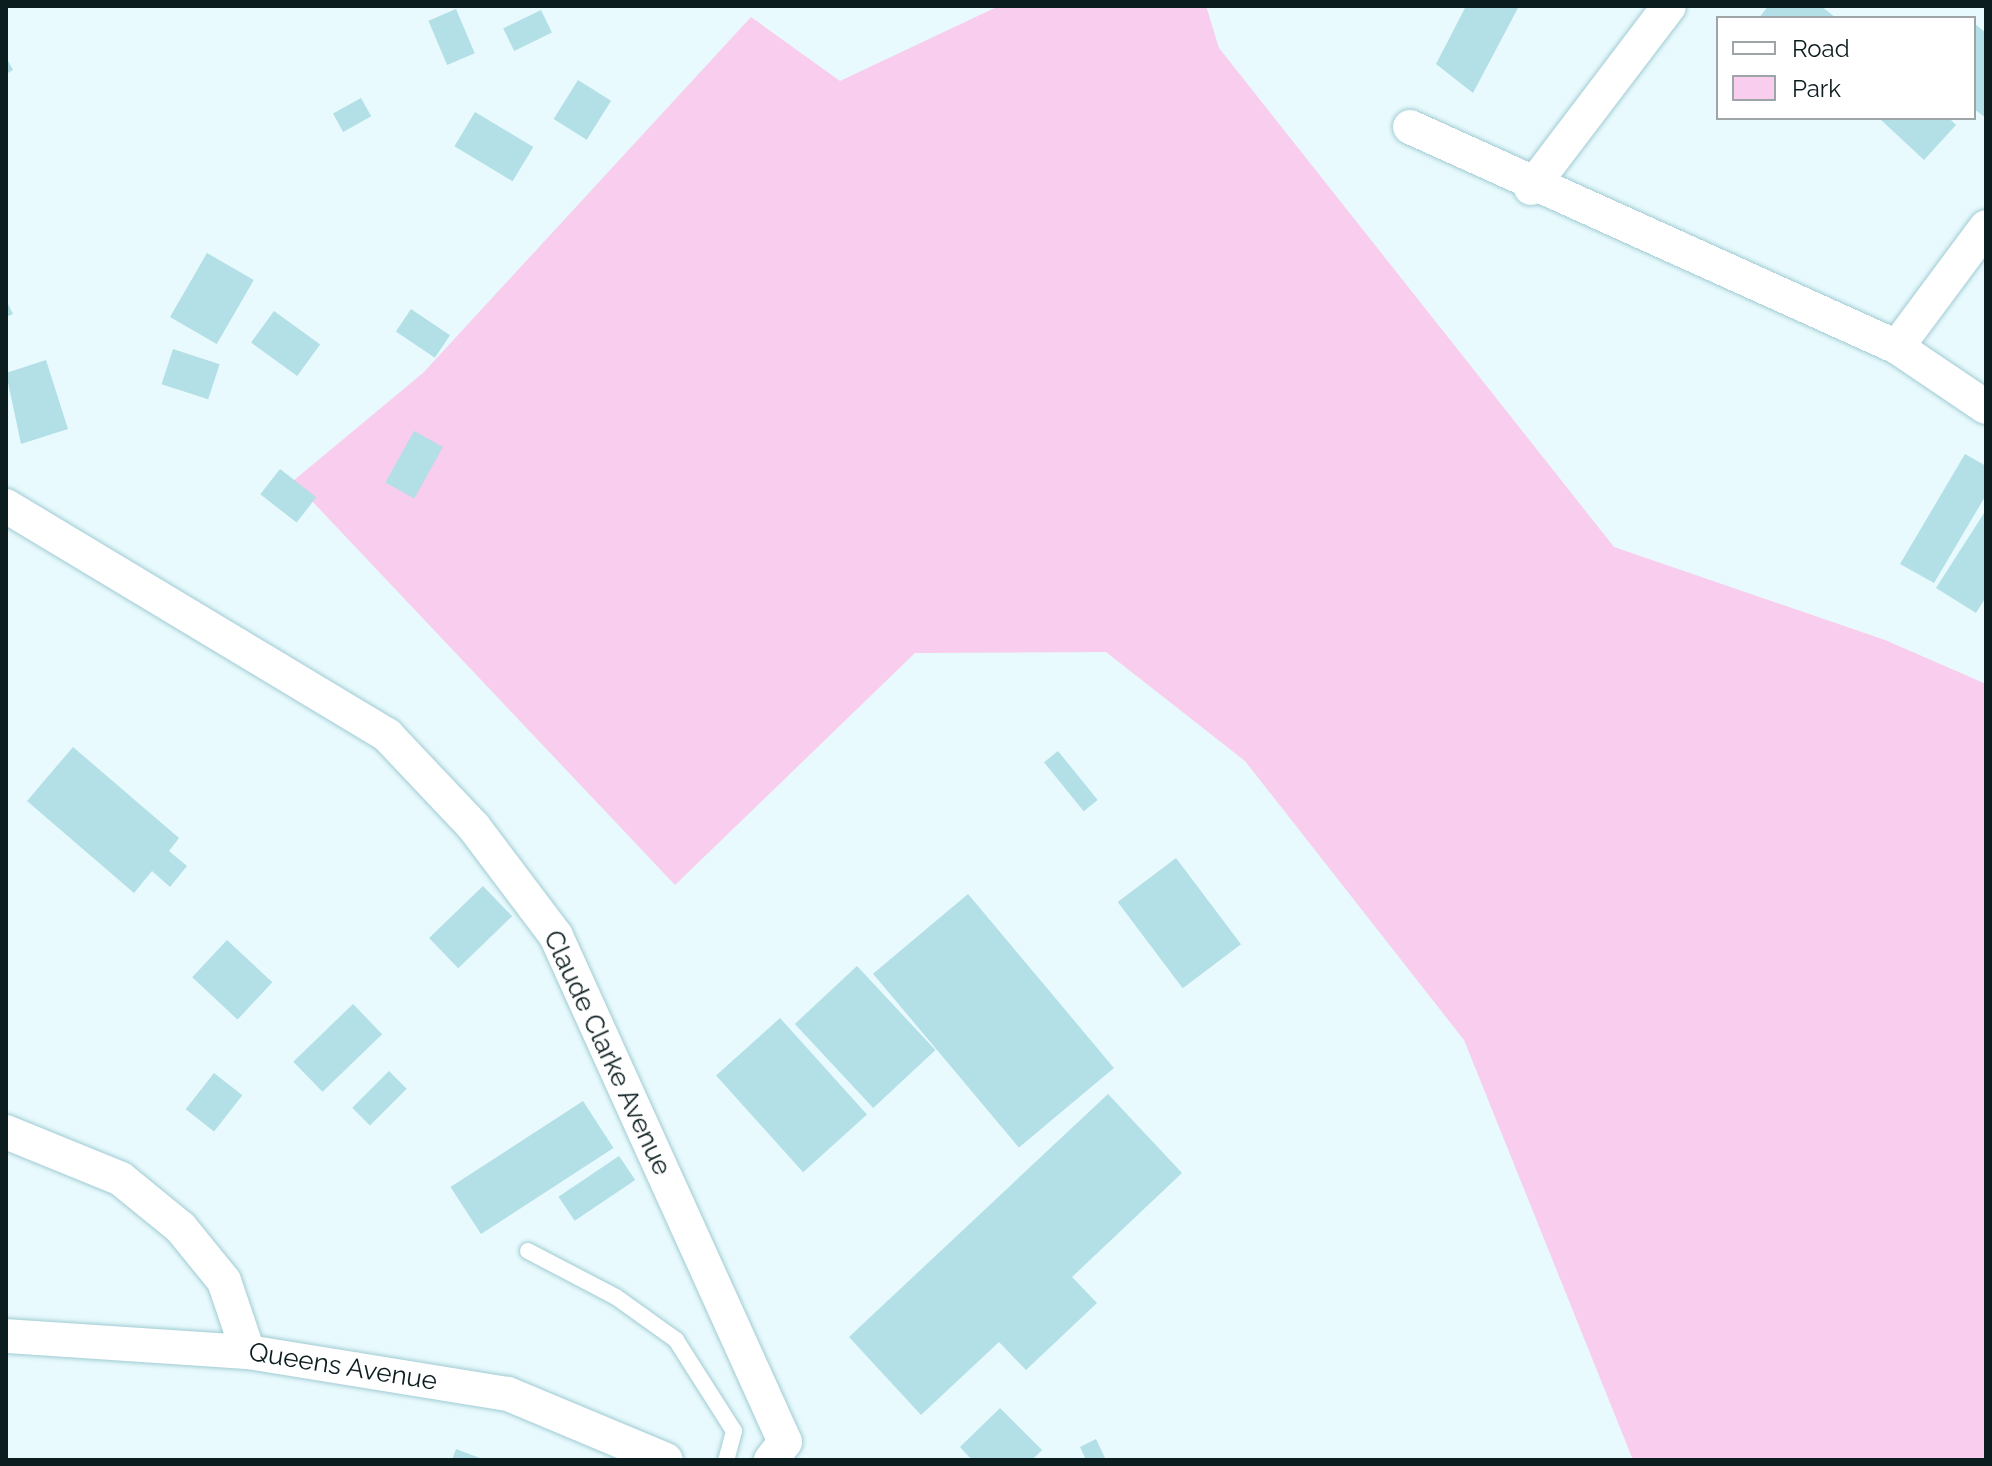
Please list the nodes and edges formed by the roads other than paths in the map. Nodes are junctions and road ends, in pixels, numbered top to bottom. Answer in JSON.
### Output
{"nodes":[{"id":1,"x":1669,"y":6,"type":"edge"},
{"id":2,"x":1410,"y":127,"type":"dead end"},
{"id":3,"x":1531,"y":188,"type":"junction"},
{"id":4,"x":1986,"y":227,"type":"edge"},
{"id":5,"x":1897,"y":347,"type":"junction"},
{"id":6,"x":1986,"y":407,"type":"edge"},
{"id":7,"x":6,"y":506,"type":"edge"},
{"id":8,"x":6,"y":1132,"type":"edge"},
{"id":9,"x":528,"y":1251,"type":"dead end"},
{"id":10,"x":6,"y":1336,"type":"edge"},
{"id":11,"x":248,"y":1352,"type":"junction"},
{"id":12,"x":666,"y":1460,"type":"edge"},
{"id":13,"x":726,"y":1460,"type":"edge"},
{"id":14,"x":771,"y":1460,"type":"edge"}],
"edges":[{"from":1,"to":3,"type":"street"},
{"from":2,"to":3,"type":"street"},
{"from":3,"to":5,"type":"street"},
{"from":4,"to":5,"type":"street"},
{"from":5,"to":6,"type":"street"},
{"from":7,"to":14,"type":"street","name":"Claude Clarke Avenue"},
{"from":8,"to":11,"type":"street"},
{"from":9,"to":13,"type":"lane"},
{"from":10,"to":11,"type":"street","name":"Queens Avenue"},
{"from":11,"to":12,"type":"street","name":"Queens Avenue"}]}
